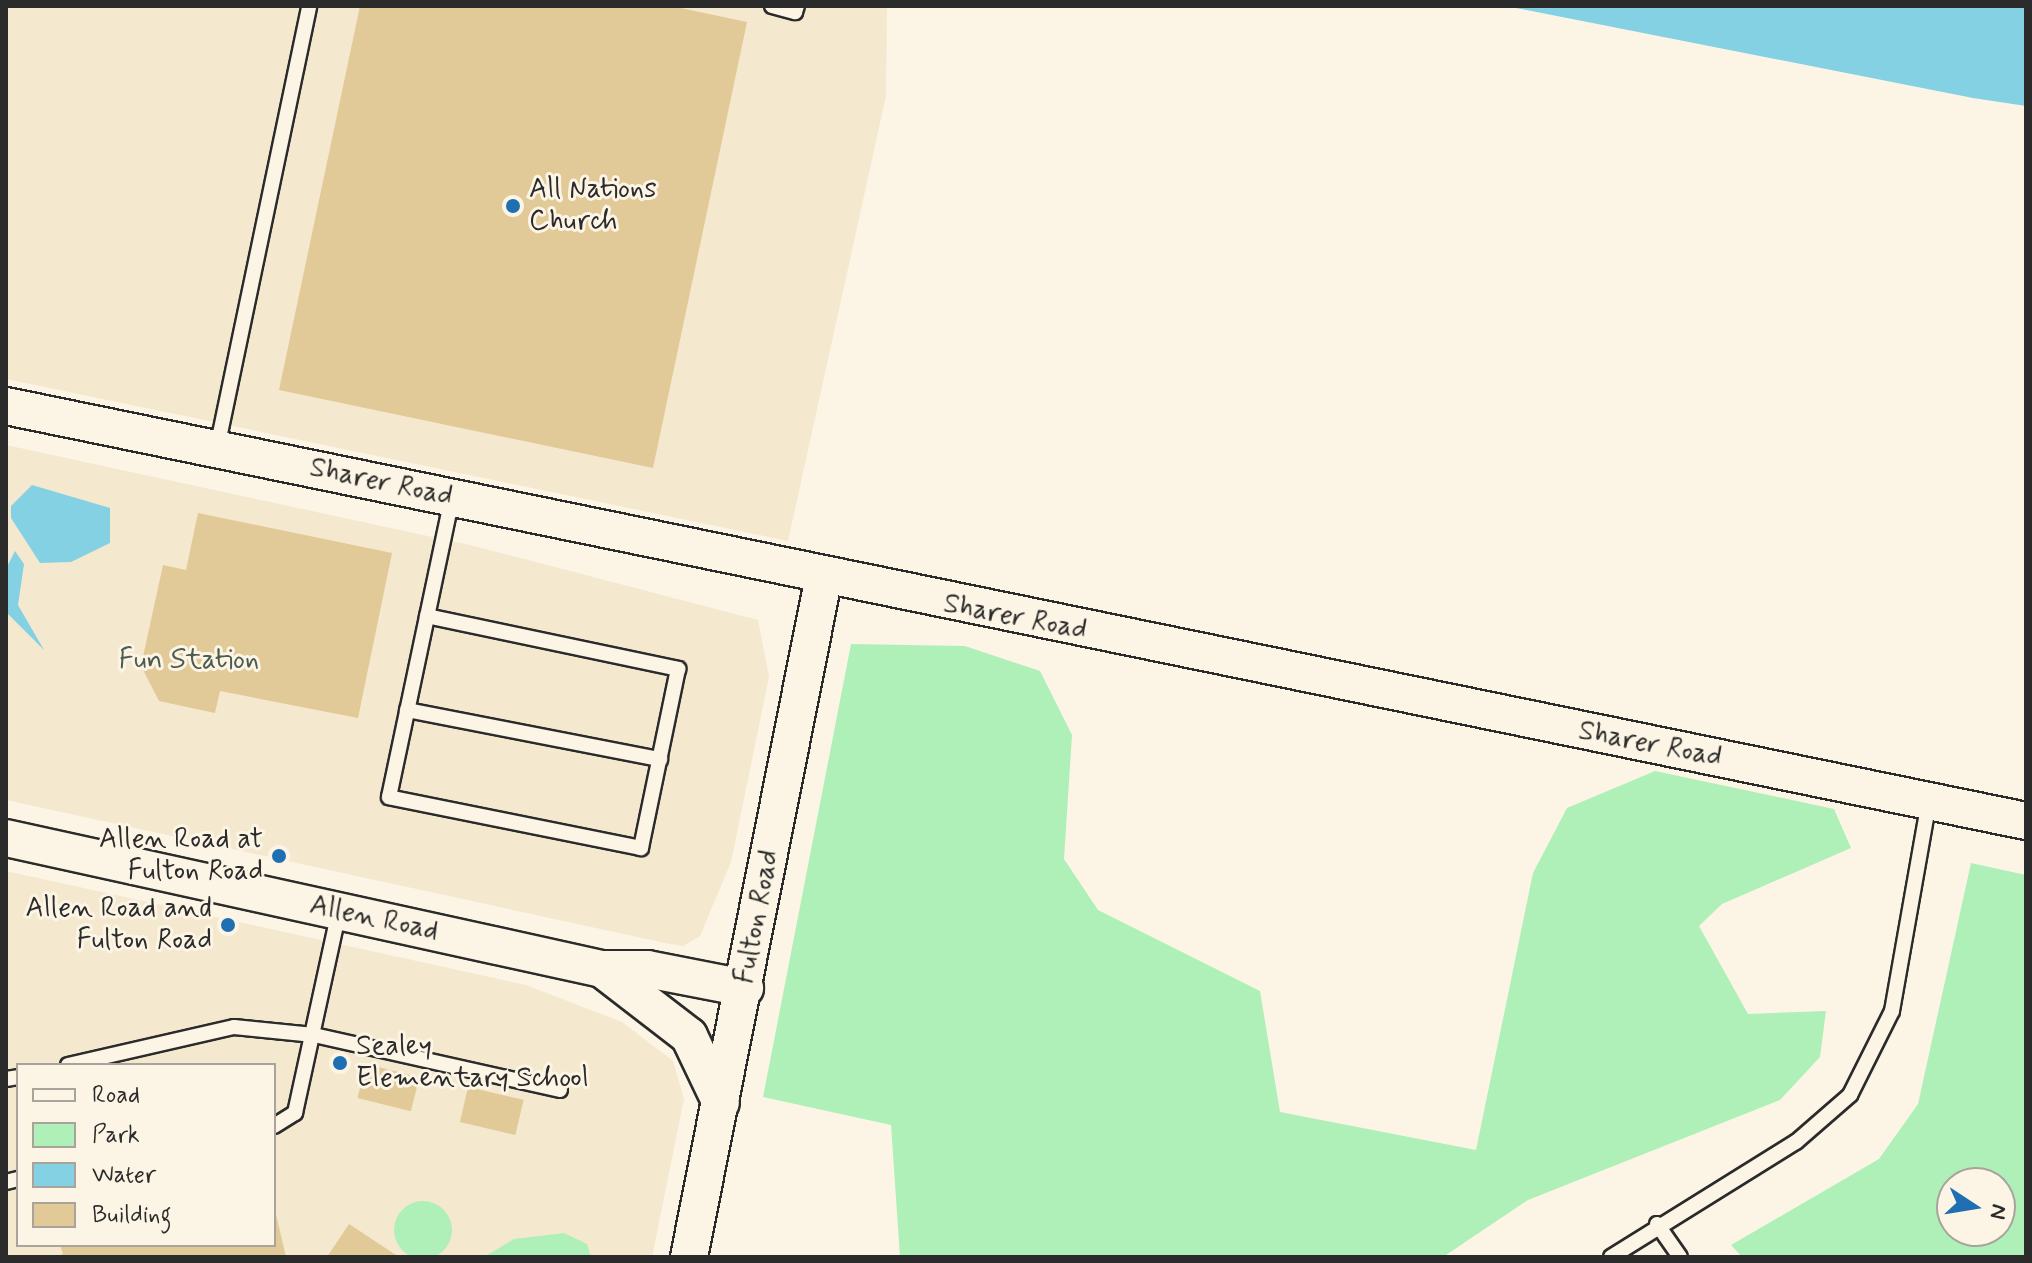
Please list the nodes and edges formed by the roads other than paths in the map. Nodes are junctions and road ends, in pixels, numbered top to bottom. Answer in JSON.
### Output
{"nodes":[{"id":1,"x":309,"y":6,"type":"edge"},
{"id":2,"x":772,"y":6,"type":"edge"},
{"id":3,"x":797,"y":6,"type":"edge"},
{"id":4,"x":6,"y":406,"type":"edge"},
{"id":5,"x":217,"y":448,"type":"junction"},
{"id":6,"x":452,"y":498,"type":"junction"},
{"id":7,"x":824,"y":576,"type":"junction"},
{"id":8,"x":427,"y":616,"type":"junction"},
{"id":9,"x":407,"y":710,"type":"junction"},
{"id":10,"x":660,"y":759,"type":"junction"},
{"id":11,"x":1929,"y":801,"type":"junction"},
{"id":12,"x":2026,"y":821,"type":"edge"},
{"id":13,"x":6,"y":838,"type":"edge"},
{"id":14,"x":339,"y":912,"type":"junction"},
{"id":15,"x":602,"y":969,"type":"junction"},
{"id":16,"x":745,"y":988,"type":"junction"},
{"id":17,"x":314,"y":1035,"type":"junction"},
{"id":18,"x":77,"y":1063,"type":"edge"},
{"id":19,"x":560,"y":1090,"type":"dead end"},
{"id":20,"x":721,"y":1103,"type":"junction"},
{"id":21,"x":276,"y":1125,"type":"edge"},
{"id":22,"x":1657,"y":1224,"type":"junction"},
{"id":23,"x":689,"y":1257,"type":"edge"},
{"id":24,"x":1611,"y":1257,"type":"edge"},
{"id":25,"x":1680,"y":1257,"type":"edge"}],
"edges":[{"from":1,"to":5,"type":"lane"},
{"from":2,"to":3,"type":"lane"},
{"from":4,"to":5,"type":"street","name":"Sharer Road"},
{"from":5,"to":6,"type":"street","name":"Sharer Road"},
{"from":6,"to":7,"type":"street","name":"Sharer Road"},
{"from":6,"to":8,"type":"lane"},
{"from":7,"to":11,"type":"street","name":"Sharer Road"},
{"from":7,"to":16,"type":"street","name":"Fulton Road"},
{"from":8,"to":9,"type":"lane"},
{"from":8,"to":10,"type":"lane"},
{"from":9,"to":10,"type":"lane"},
{"from":9,"to":10,"type":"lane"},
{"from":11,"to":12,"type":"street","name":"Sharer Road"},
{"from":11,"to":22,"type":"lane"},
{"from":13,"to":14,"type":"street","name":"Allen Road"},
{"from":14,"to":15,"type":"street","name":"Allen Road"},
{"from":14,"to":17,"type":"lane"},
{"from":15,"to":16,"type":"street","name":"Allen Road"},
{"from":15,"to":20,"type":"street"},
{"from":16,"to":20,"type":"street","name":"Fulton Road"},
{"from":17,"to":18,"type":"lane"},
{"from":17,"to":19,"type":"lane"},
{"from":17,"to":21,"type":"lane"},
{"from":20,"to":23,"type":"street","name":"Fulton Road"},
{"from":22,"to":24,"type":"lane"},
{"from":22,"to":25,"type":"lane"}]}
